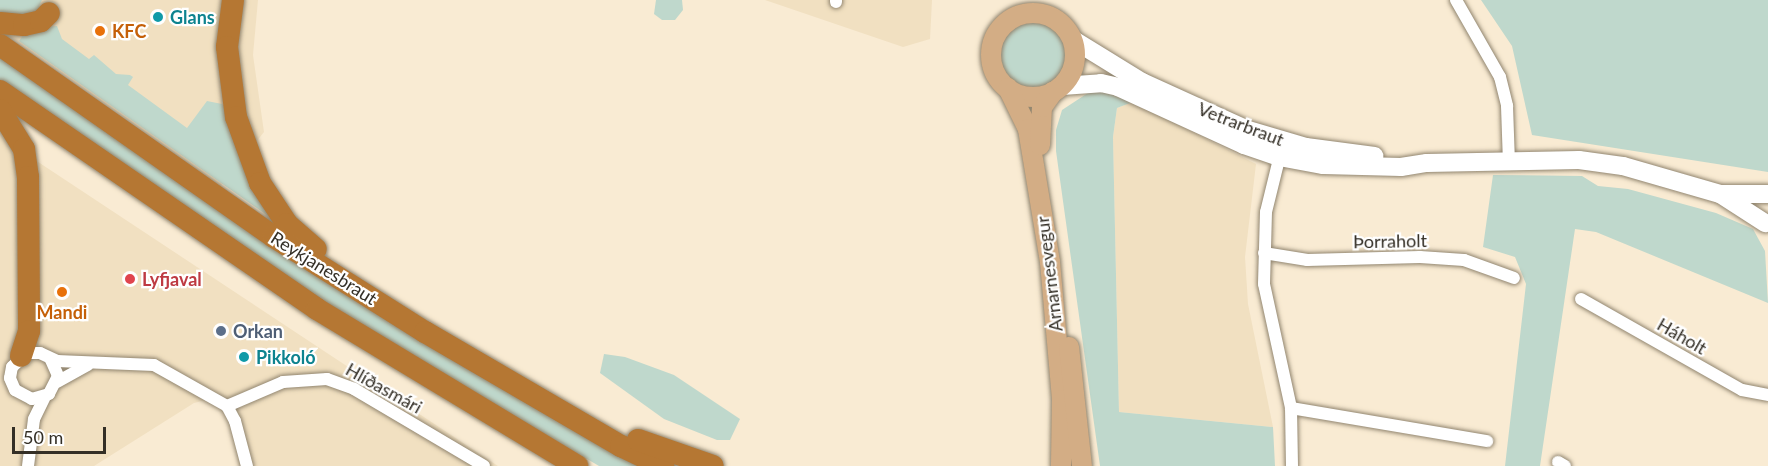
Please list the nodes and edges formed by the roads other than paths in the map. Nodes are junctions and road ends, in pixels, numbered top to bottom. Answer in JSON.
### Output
{"nodes":[{"id":1,"x":233,"y":0,"type":"edge"},
{"id":2,"x":1014,"y":0,"type":"edge"},
{"id":3,"x":1037,"y":0,"type":"edge"},
{"id":4,"x":1456,"y":0,"type":"edge"},
{"id":5,"x":49,"y":13,"type":"dead end"},
{"id":6,"x":1056,"y":20,"type":"junction"},
{"id":7,"x":1009,"y":22,"type":"junction"},
{"id":8,"x":0,"y":23,"type":"edge"},
{"id":9,"x":1072,"y":39,"type":"junction"},
{"id":10,"x":0,"y":45,"type":"edge"},
{"id":11,"x":1008,"y":88,"type":"junction"},
{"id":12,"x":1057,"y":89,"type":"junction"},
{"id":13,"x":0,"y":91,"type":"edge"},
{"id":14,"x":0,"y":110,"type":"edge"},
{"id":15,"x":1282,"y":149,"type":"junction"},
{"id":16,"x":1509,"y":162,"type":"junction"},
{"id":17,"x":1720,"y":194,"type":"junction"},
{"id":18,"x":1768,"y":196,"type":"edge"},
{"id":19,"x":1767,"y":225,"type":"edge"},
{"id":20,"x":1264,"y":253,"type":"junction"},
{"id":21,"x":1514,"y":278,"type":"dead end"},
{"id":22,"x":1581,"y":299,"type":"dead end"},
{"id":23,"x":386,"y":307,"type":"junction"},
{"id":24,"x":12,"y":360,"type":"edge"},
{"id":25,"x":51,"y":360,"type":"junction"},
{"id":26,"x":92,"y":363,"type":"junction"},
{"id":27,"x":0,"y":376,"type":"edge"},
{"id":28,"x":57,"y":382,"type":"junction"},
{"id":29,"x":12,"y":384,"type":"junction"},
{"id":30,"x":1768,"y":395,"type":"edge"},
{"id":31,"x":45,"y":396,"type":"junction"},
{"id":32,"x":25,"y":398,"type":"junction"},
{"id":33,"x":545,"y":403,"type":"junction"},
{"id":34,"x":226,"y":406,"type":"junction"},
{"id":35,"x":1291,"y":408,"type":"junction"},
{"id":36,"x":34,"y":419,"type":"junction"},
{"id":37,"x":499,"y":420,"type":"junction"},
{"id":38,"x":1487,"y":441,"type":"dead end"},
{"id":39,"x":28,"y":466,"type":"edge"},
{"id":40,"x":247,"y":466,"type":"edge"},
{"id":41,"x":484,"y":466,"type":"edge"},
{"id":42,"x":559,"y":466,"type":"edge"},
{"id":43,"x":578,"y":466,"type":"edge"},
{"id":44,"x":663,"y":466,"type":"edge"},
{"id":45,"x":713,"y":466,"type":"edge"},
{"id":46,"x":1061,"y":466,"type":"edge"},
{"id":47,"x":1082,"y":466,"type":"edge"},
{"id":48,"x":1292,"y":466,"type":"edge"}],
"edges":[{"from":1,"to":23,"type":"highway"},
{"from":2,"to":7,"type":"main road"},
{"from":3,"to":6,"type":"main road"},
{"from":4,"to":16,"type":"street"},
{"from":5,"to":8,"type":"highway"},
{"from":6,"to":7,"type":"main road"},
{"from":6,"to":9,"type":"main road"},
{"from":7,"to":11,"type":"main road"},
{"from":9,"to":12,"type":"main road"},
{"from":9,"to":15,"type":"street","name":"Vetrarbraut"},
{"from":10,"to":23,"type":"highway","name":"Reykjanesbraut"},
{"from":11,"to":12,"type":"main road"},
{"from":11,"to":46,"type":"main road","name":"Arnarnesvegur"},
{"from":12,"to":15,"type":"street","name":"Vetrarbraut"},
{"from":12,"to":47,"type":"main road","name":"Arnarnesvegur"},
{"from":13,"to":37,"type":"highway","name":"Reykjanesbraut"},
{"from":14,"to":24,"type":"highway"},
{"from":15,"to":16,"type":"street","name":"Vetrarbraut"},
{"from":15,"to":20,"type":"street"},
{"from":16,"to":17,"type":"street","name":"Vetrarbraut"},
{"from":17,"to":18,"type":"street","name":"Vetrarbraut"},
{"from":17,"to":19,"type":"street","name":"Vetrarbraut"},
{"from":18,"to":19,"type":"street","name":"Vetrarbraut"},
{"from":20,"to":21,"type":"street","name":"Þorraholt"},
{"from":20,"to":35,"type":"street"},
{"from":22,"to":30,"type":"street","name":"Háholt"},
{"from":23,"to":33,"type":"highway","name":"Reykjanesbraut"},
{"from":24,"to":25,"type":"street"},
{"from":24,"to":29,"type":"street"},
{"from":25,"to":26,"type":"street"},
{"from":25,"to":28,"type":"street"},
{"from":26,"to":28,"type":"street"},
{"from":26,"to":34,"type":"street"},
{"from":27,"to":29,"type":"street"},
{"from":28,"to":31,"type":"street"},
{"from":29,"to":32,"type":"street"},
{"from":31,"to":32,"type":"street"},
{"from":31,"to":36,"type":"street"},
{"from":32,"to":36,"type":"street"},
{"from":33,"to":44,"type":"highway","name":"Reykjanesbraut"},
{"from":33,"to":45,"type":"highway"},
{"from":34,"to":40,"type":"street"},
{"from":34,"to":41,"type":"street","name":"Hlíðasmári"},
{"from":35,"to":38,"type":"street"},
{"from":35,"to":48,"type":"street"},
{"from":36,"to":39,"type":"street"},
{"from":37,"to":42,"type":"highway"},
{"from":37,"to":43,"type":"highway","name":"Reykjanesbraut"}]}
